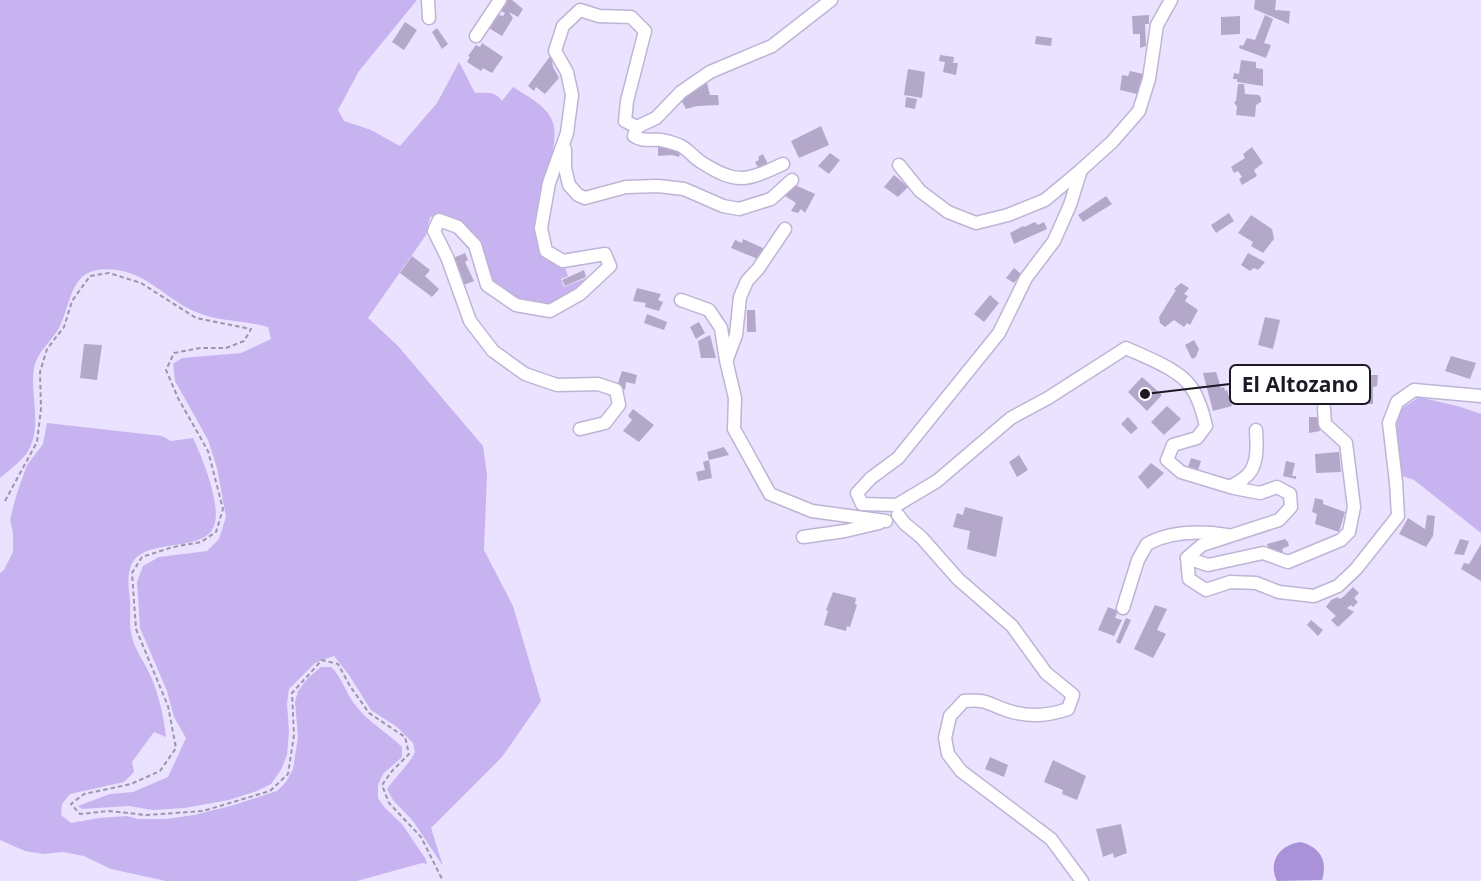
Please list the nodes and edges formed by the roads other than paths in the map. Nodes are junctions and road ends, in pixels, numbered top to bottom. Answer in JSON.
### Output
{"nodes":[{"id":1,"x":428,"y":0,"type":"edge"},
{"id":2,"x":500,"y":0,"type":"edge"},
{"id":3,"x":831,"y":0,"type":"edge"},
{"id":4,"x":1171,"y":0,"type":"edge"},
{"id":5,"x":429,"y":18,"type":"dead end"},
{"id":6,"x":476,"y":36,"type":"dead end"},
{"id":7,"x":638,"y":127,"type":"junction"},
{"id":8,"x":567,"y":133,"type":"junction"},
{"id":9,"x":783,"y":164,"type":"dead end"},
{"id":10,"x":899,"y":165,"type":"dead end"},
{"id":11,"x":1081,"y":170,"type":"junction"},
{"id":12,"x":792,"y":180,"type":"dead end"},
{"id":13,"x":785,"y":228,"type":"dead end"},
{"id":14,"x":681,"y":300,"type":"dead end"},
{"id":15,"x":726,"y":360,"type":"junction"},
{"id":16,"x":1481,"y":396,"type":"edge"},
{"id":17,"x":1324,"y":408,"type":"dead end"},
{"id":18,"x":580,"y":429,"type":"dead end"},
{"id":19,"x":1256,"y":430,"type":"dead end"},
{"id":20,"x":1231,"y":487,"type":"junction"},
{"id":21,"x":897,"y":516,"type":"junction"},
{"id":22,"x":1232,"y":536,"type":"junction"},
{"id":23,"x":803,"y":537,"type":"dead end"},
{"id":24,"x":1187,"y":558,"type":"junction"},
{"id":25,"x":1123,"y":608,"type":"dead end"},
{"id":26,"x":1082,"y":881,"type":"edge"}],
"edges":[{"from":1,"to":5,"type":"street"},
{"from":2,"to":6,"type":"street"},
{"from":3,"to":7,"type":"street"},
{"from":4,"to":11,"type":"street"},
{"from":7,"to":8,"type":"street"},
{"from":7,"to":9,"type":"street"},
{"from":8,"to":12,"type":"street"},
{"from":8,"to":18,"type":"street"},
{"from":10,"to":11,"type":"street"},
{"from":11,"to":21,"type":"street"},
{"from":13,"to":15,"type":"street"},
{"from":14,"to":15,"type":"street"},
{"from":15,"to":21,"type":"street"},
{"from":16,"to":24,"type":"street"},
{"from":17,"to":24,"type":"street"},
{"from":19,"to":20,"type":"street"},
{"from":20,"to":21,"type":"street"},
{"from":20,"to":22,"type":"street"},
{"from":21,"to":23,"type":"street"},
{"from":21,"to":26,"type":"street"},
{"from":22,"to":24,"type":"street"},
{"from":22,"to":25,"type":"street"}]}
